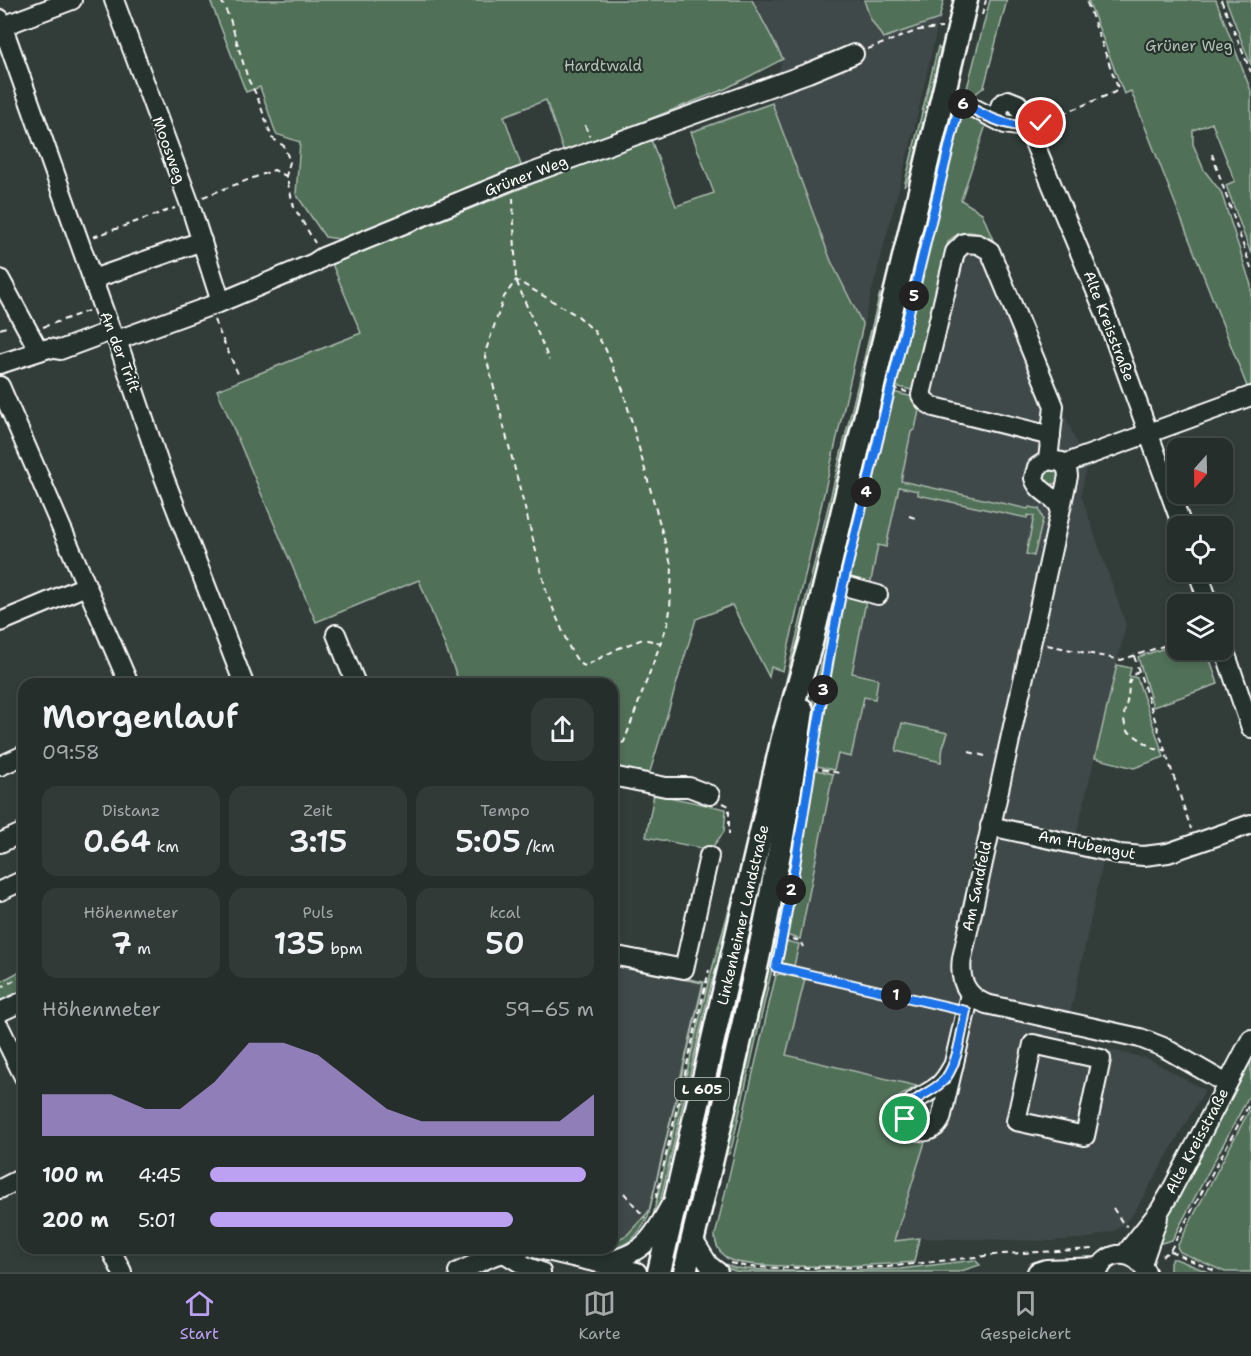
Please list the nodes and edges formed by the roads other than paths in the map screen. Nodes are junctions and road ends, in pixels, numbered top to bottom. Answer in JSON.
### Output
{"nodes":[{"id":1,"x":72,"y":0,"type":"edge"},
{"id":2,"x":114,"y":0,"type":"edge"},
{"id":3,"x":966,"y":0,"type":"edge"},
{"id":4,"x":1,"y":23,"type":"edge"},
{"id":5,"x":854,"y":54,"type":"road end"},
{"id":6,"x":944,"y":93,"type":"junction"},
{"id":7,"x":202,"y":241,"type":"junction"},
{"id":8,"x":0,"y":279,"type":"edge"},
{"id":9,"x":93,"y":279,"type":"junction"},
{"id":10,"x":215,"y":304,"type":"junction"},
{"id":11,"x":112,"y":331,"type":"junction"},
{"id":12,"x":44,"y":349,"type":"junction"},
{"id":13,"x":0,"y":364,"type":"edge"},
{"id":14,"x":0,"y":386,"type":"edge"},
{"id":15,"x":1251,"y":396,"type":"edge"},
{"id":16,"x":1150,"y":433,"type":"junction"},
{"id":17,"x":1051,"y":436,"type":"junction"},
{"id":18,"x":1056,"y":462,"type":"junction"},
{"id":19,"x":1060,"y":508,"type":"junction"},
{"id":20,"x":1179,"y":516,"type":"edge"},
{"id":21,"x":826,"y":581,"type":"junction"},
{"id":22,"x":86,"y":586,"type":"junction"},
{"id":23,"x":878,"y":595,"type":"dead end"},
{"id":24,"x":0,"y":622,"type":"edge"},
{"id":25,"x":336,"y":634,"type":"dead end"},
{"id":26,"x":811,"y":643,"type":"junction"},
{"id":27,"x":1228,"y":660,"type":"edge"},
{"id":28,"x":126,"y":678,"type":"edge"},
{"id":29,"x":242,"y":678,"type":"edge"},
{"id":30,"x":354,"y":678,"type":"edge"},
{"id":31,"x":1251,"y":728,"type":"edge"},
{"id":32,"x":18,"y":758,"type":"edge"},
{"id":33,"x":0,"y":766,"type":"edge"},
{"id":34,"x":618,"y":777,"type":"edge"},
{"id":35,"x":710,"y":795,"type":"road end"},
{"id":36,"x":1251,"y":824,"type":"edge"},
{"id":37,"x":990,"y":826,"type":"junction"},
{"id":38,"x":18,"y":835,"type":"edge"},
{"id":39,"x":0,"y":843,"type":"edge"},
{"id":40,"x":709,"y":856,"type":"dead end"},
{"id":41,"x":18,"y":883,"type":"edge"},
{"id":42,"x":0,"y":891,"type":"edge"},
{"id":43,"x":625,"y":952,"type":"edge"},
{"id":44,"x":968,"y":1003,"type":"junction"},
{"id":45,"x":18,"y":1004,"type":"edge"},
{"id":46,"x":0,"y":1012,"type":"edge"},
{"id":47,"x":0,"y":1028,"type":"edge"},
{"id":48,"x":1107,"y":1030,"type":"junction"},
{"id":49,"x":1251,"y":1039,"type":"edge"},
{"id":50,"x":1101,"y":1059,"type":"junction"},
{"id":51,"x":954,"y":1064,"type":"dead end"},
{"id":52,"x":18,"y":1065,"type":"edge"},
{"id":53,"x":1227,"y":1084,"type":"junction"},
{"id":54,"x":18,"y":1180,"type":"edge"},
{"id":55,"x":679,"y":1188,"type":"junction"},
{"id":56,"x":0,"y":1189,"type":"edge"},
{"id":57,"x":1160,"y":1210,"type":"junction"},
{"id":58,"x":692,"y":1238,"type":"junction"},
{"id":59,"x":113,"y":1254,"type":"edge"},
{"id":60,"x":495,"y":1254,"type":"edge"},
{"id":61,"x":504,"y":1254,"type":"edge"},
{"id":62,"x":509,"y":1254,"type":"edge"},
{"id":63,"x":561,"y":1254,"type":"edge"},
{"id":64,"x":1125,"y":1254,"type":"junction"},
{"id":65,"x":601,"y":1263,"type":"junction"},
{"id":66,"x":722,"y":1267,"type":"edge"},
{"id":67,"x":1148,"y":1268,"type":"edge"},
{"id":68,"x":1099,"y":1270,"type":"edge"},
{"id":69,"x":122,"y":1272,"type":"edge"},
{"id":70,"x":458,"y":1272,"type":"edge"},
{"id":71,"x":509,"y":1272,"type":"edge"},
{"id":72,"x":541,"y":1272,"type":"edge"},
{"id":73,"x":637,"y":1272,"type":"edge"},
{"id":74,"x":659,"y":1272,"type":"edge"},
{"id":75,"x":685,"y":1272,"type":"edge"},
{"id":76,"x":1036,"y":1272,"type":"edge"}],
"edges":[{"from":1,"to":4,"type":"street"},
{"from":2,"to":7,"type":"street","name":"Moosweg"},
{"from":3,"to":6,"type":"main road","name":"Linkenheimer Landstraße","number":"L 605"},
{"from":4,"to":9,"type":"street","name":"An der Trift"},
{"from":5,"to":10,"type":"street","name":"Grüner Weg"},
{"from":6,"to":16,"type":"street","name":"Alte Kreisstraße"},
{"from":6,"to":21,"type":"main road","name":"Linkenheimer Landstraße","number":"L 605"},
{"from":7,"to":9,"type":"street"},
{"from":7,"to":10,"type":"street","name":"Moosweg"},
{"from":8,"to":12,"type":"street"},
{"from":9,"to":11,"type":"street","name":"An der Trift"},
{"from":10,"to":11,"type":"street","name":"Grüner Weg"},
{"from":11,"to":12,"type":"street","name":"Grüner Weg"},
{"from":11,"to":29,"type":"street","name":"An der Trift"},
{"from":12,"to":13,"type":"street","name":"Grüner Weg"},
{"from":14,"to":22,"type":"street"},
{"from":15,"to":16,"type":"street"},
{"from":16,"to":18,"type":"street"},
{"from":16,"to":20,"type":"street","name":"Alte Kreisstraße"},
{"from":17,"to":17,"type":"street"},
{"from":17,"to":18,"type":"street"},
{"from":18,"to":19,"type":"street","name":"Am Sandfeld"},
{"from":18,"to":19,"type":"street"},
{"from":19,"to":37,"type":"street","name":"Am Sandfeld"},
{"from":21,"to":23,"type":"street"},
{"from":21,"to":26,"type":"main road","name":"Linkenheimer Landstraße","number":"L 605"},
{"from":22,"to":24,"type":"street"},
{"from":22,"to":28,"type":"street"},
{"from":25,"to":30,"type":"street"},
{"from":26,"to":55,"type":"main road","name":"Linkenheimer Landstraße","number":"L 605"},
{"from":26,"to":58,"type":"main road","name":"Linkenheimer Landstraße","number":"L 605"},
{"from":27,"to":31,"type":"street"},
{"from":32,"to":33,"type":"street"},
{"from":34,"to":35,"type":"street"},
{"from":36,"to":37,"type":"street","name":"Am Hubengut"},
{"from":37,"to":44,"type":"street","name":"Am Sandfeld"},
{"from":38,"to":39,"type":"street"},
{"from":40,"to":43,"type":"street"},
{"from":41,"to":42,"type":"street"},
{"from":44,"to":48,"type":"street"},
{"from":44,"to":51,"type":"street"},
{"from":45,"to":46,"type":"street"},
{"from":47,"to":52,"type":"street"},
{"from":48,"to":50,"type":"street"},
{"from":48,"to":53,"type":"street"},
{"from":49,"to":53,"type":"street","name":"Alte Kreisstraße"},
{"from":50,"to":50,"type":"street"},
{"from":53,"to":57,"type":"street","name":"Alte Kreisstraße"},
{"from":54,"to":56,"type":"street"},
{"from":55,"to":65,"type":"street","name":"Linkenheimer Landstraße"},
{"from":55,"to":74,"type":"main road","name":"Linkenheimer Landstraße","number":"L 605"},
{"from":57,"to":64,"type":"street","name":"Alte Kreisstraße"},
{"from":57,"to":67,"type":"street","name":"Alte Kreisstraße"},
{"from":58,"to":66,"type":"street"},
{"from":58,"to":75,"type":"main road","name":"Linkenheimer Landstraße","number":"L 605"},
{"from":59,"to":69,"type":"street"},
{"from":60,"to":70,"type":"street"},
{"from":61,"to":71,"type":"street"},
{"from":62,"to":72,"type":"street"},
{"from":63,"to":65,"type":"street"},
{"from":64,"to":67,"type":"street"},
{"from":64,"to":68,"type":"street"},
{"from":65,"to":73,"type":"street"},
{"from":68,"to":76,"type":"street"}]}
